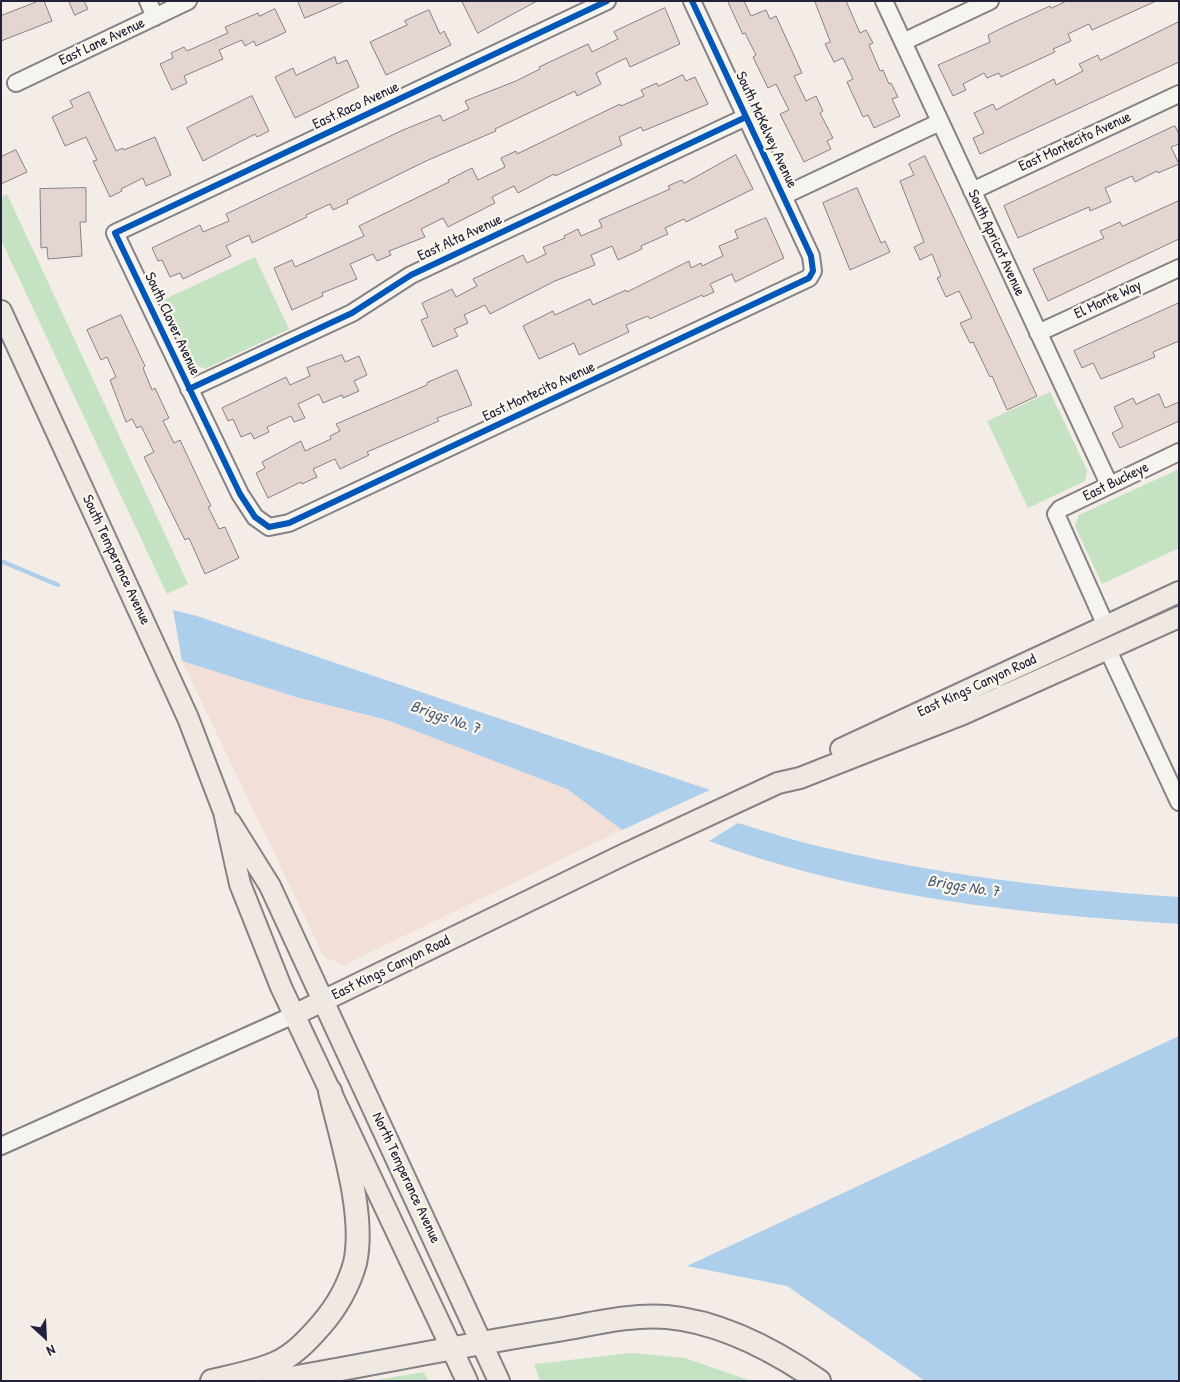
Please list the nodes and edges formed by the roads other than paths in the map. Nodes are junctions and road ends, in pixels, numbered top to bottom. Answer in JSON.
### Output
{"nodes":[{"id":1,"x":148,"y":1,"type":"edge"},
{"id":2,"x":188,"y":1,"type":"edge"},
{"id":3,"x":607,"y":1,"type":"edge"},
{"id":4,"x":692,"y":1,"type":"edge"},
{"id":5,"x":884,"y":1,"type":"edge"},
{"id":6,"x":990,"y":1,"type":"edge"},
{"id":7,"x":155,"y":17,"type":"junction"},
{"id":8,"x":903,"y":42,"type":"junction"},
{"id":9,"x":16,"y":83,"type":"dead end"},
{"id":10,"x":1179,"y":94,"type":"edge"},
{"id":11,"x":746,"y":117,"type":"junction"},
{"id":12,"x":940,"y":122,"type":"junction"},
{"id":13,"x":972,"y":191,"type":"junction"},
{"id":14,"x":783,"y":196,"type":"junction"},
{"id":15,"x":115,"y":233,"type":"joint"},
{"id":16,"x":1179,"y":268,"type":"edge"},
{"id":17,"x":813,"y":271,"type":"joint"},
{"id":18,"x":1,"y":311,"type":"edge"},
{"id":19,"x":1038,"y":333,"type":"junction"},
{"id":20,"x":189,"y":389,"type":"junction"},
{"id":21,"x":1179,"y":452,"type":"edge"},
{"id":22,"x":1110,"y":484,"type":"junction"},
{"id":23,"x":269,"y":528,"type":"joint"},
{"id":24,"x":1179,"y":592,"type":"edge"},
{"id":25,"x":1179,"y":617,"type":"edge"},
{"id":26,"x":1106,"y":626,"type":"junction"},
{"id":27,"x":1107,"y":648,"type":"junction"},
{"id":28,"x":991,"y":702,"type":"junction"},
{"id":29,"x":778,"y":783,"type":"junction"},
{"id":30,"x":1179,"y":802,"type":"edge"},
{"id":31,"x":224,"y":812,"type":"junction"},
{"id":32,"x":312,"y":975,"type":"joint"},
{"id":33,"x":324,"y":1001,"type":"junction"},
{"id":34,"x":294,"y":1015,"type":"junction"},
{"id":35,"x":330,"y":1091,"type":"junction"},
{"id":36,"x":1,"y":1146,"type":"edge"},
{"id":37,"x":481,"y":1344,"type":"junction"},
{"id":38,"x":452,"y":1350,"type":"junction"},
{"id":39,"x":212,"y":1381,"type":"edge"},
{"id":40,"x":274,"y":1381,"type":"edge"},
{"id":41,"x":467,"y":1381,"type":"edge"},
{"id":42,"x":499,"y":1381,"type":"edge"},
{"id":43,"x":819,"y":1381,"type":"edge"}],
"edges":[{"from":1,"to":7,"type":"street"},
{"from":2,"to":7,"type":"street","name":"East Lane Avenue"},
{"from":3,"to":15,"type":"street","name":"East Raco Avenue"},
{"from":4,"to":11,"type":"street","name":"South McKelvey Avenue"},
{"from":5,"to":8,"type":"street","name":"South Apricot Avenue"},
{"from":6,"to":8,"type":"street"},
{"from":7,"to":9,"type":"street","name":"East Lane Avenue"},
{"from":8,"to":12,"type":"street","name":"South Apricot Avenue"},
{"from":10,"to":13,"type":"street","name":"East Montecito Avenue"},
{"from":11,"to":14,"type":"street","name":"South McKelvey Avenue"},
{"from":11,"to":20,"type":"street","name":"East Alta Avenue"},
{"from":12,"to":13,"type":"street","name":"South Apricot Avenue"},
{"from":12,"to":14,"type":"street"},
{"from":13,"to":19,"type":"street","name":"South Apricot Avenue"},
{"from":14,"to":17,"type":"street","name":"South McKelvey Avenue"},
{"from":15,"to":20,"type":"street","name":"South Clover Avenue"},
{"from":16,"to":19,"type":"street","name":"El Monte Way"},
{"from":17,"to":23,"type":"street","name":"East Montecito Avenue"},
{"from":18,"to":31,"type":"main road","name":"South Temperance Avenue"},
{"from":19,"to":22,"type":"street","name":"South Apricot Avenue"},
{"from":20,"to":23,"type":"street","name":"South Clover Avenue"},
{"from":21,"to":22,"type":"street","name":"East Buckeye"},
{"from":22,"to":26,"type":"street","name":"East Buckeye"},
{"from":24,"to":26,"type":"main road","name":"East Kings Canyon Road"},
{"from":25,"to":27,"type":"main road","name":"East Kings Canyon Road"},
{"from":26,"to":28,"type":"main road"},
{"from":26,"to":29,"type":"main road","name":"East Kings Canyon Road"},
{"from":27,"to":28,"type":"main road","name":"East Kings Canyon Road"},
{"from":27,"to":30,"type":"street"},
{"from":28,"to":29,"type":"main road","name":"East Kings Canyon Road"},
{"from":29,"to":33,"type":"main road","name":"East Kings Canyon Road"},
{"from":31,"to":32,"type":"main road","name":"South Temperance Avenue"},
{"from":31,"to":34,"type":"main road","name":"South Temperance Avenue"},
{"from":32,"to":33,"type":"main road","name":"North Temperance Avenue"},
{"from":33,"to":34,"type":"main road","name":"East Kings Canyon Road"},
{"from":33,"to":37,"type":"main road","name":"North Temperance Avenue"},
{"from":34,"to":35,"type":"main road"},
{"from":34,"to":36,"type":"street","name":"East Kings Canyon Road"},
{"from":35,"to":38,"type":"main road"},
{"from":35,"to":39,"type":"highway"},
{"from":37,"to":38,"type":"highway"},
{"from":37,"to":42,"type":"main road","name":"North Temperance Avenue"},
{"from":37,"to":43,"type":"highway"},
{"from":38,"to":40,"type":"highway"},
{"from":38,"to":41,"type":"main road"}]}
